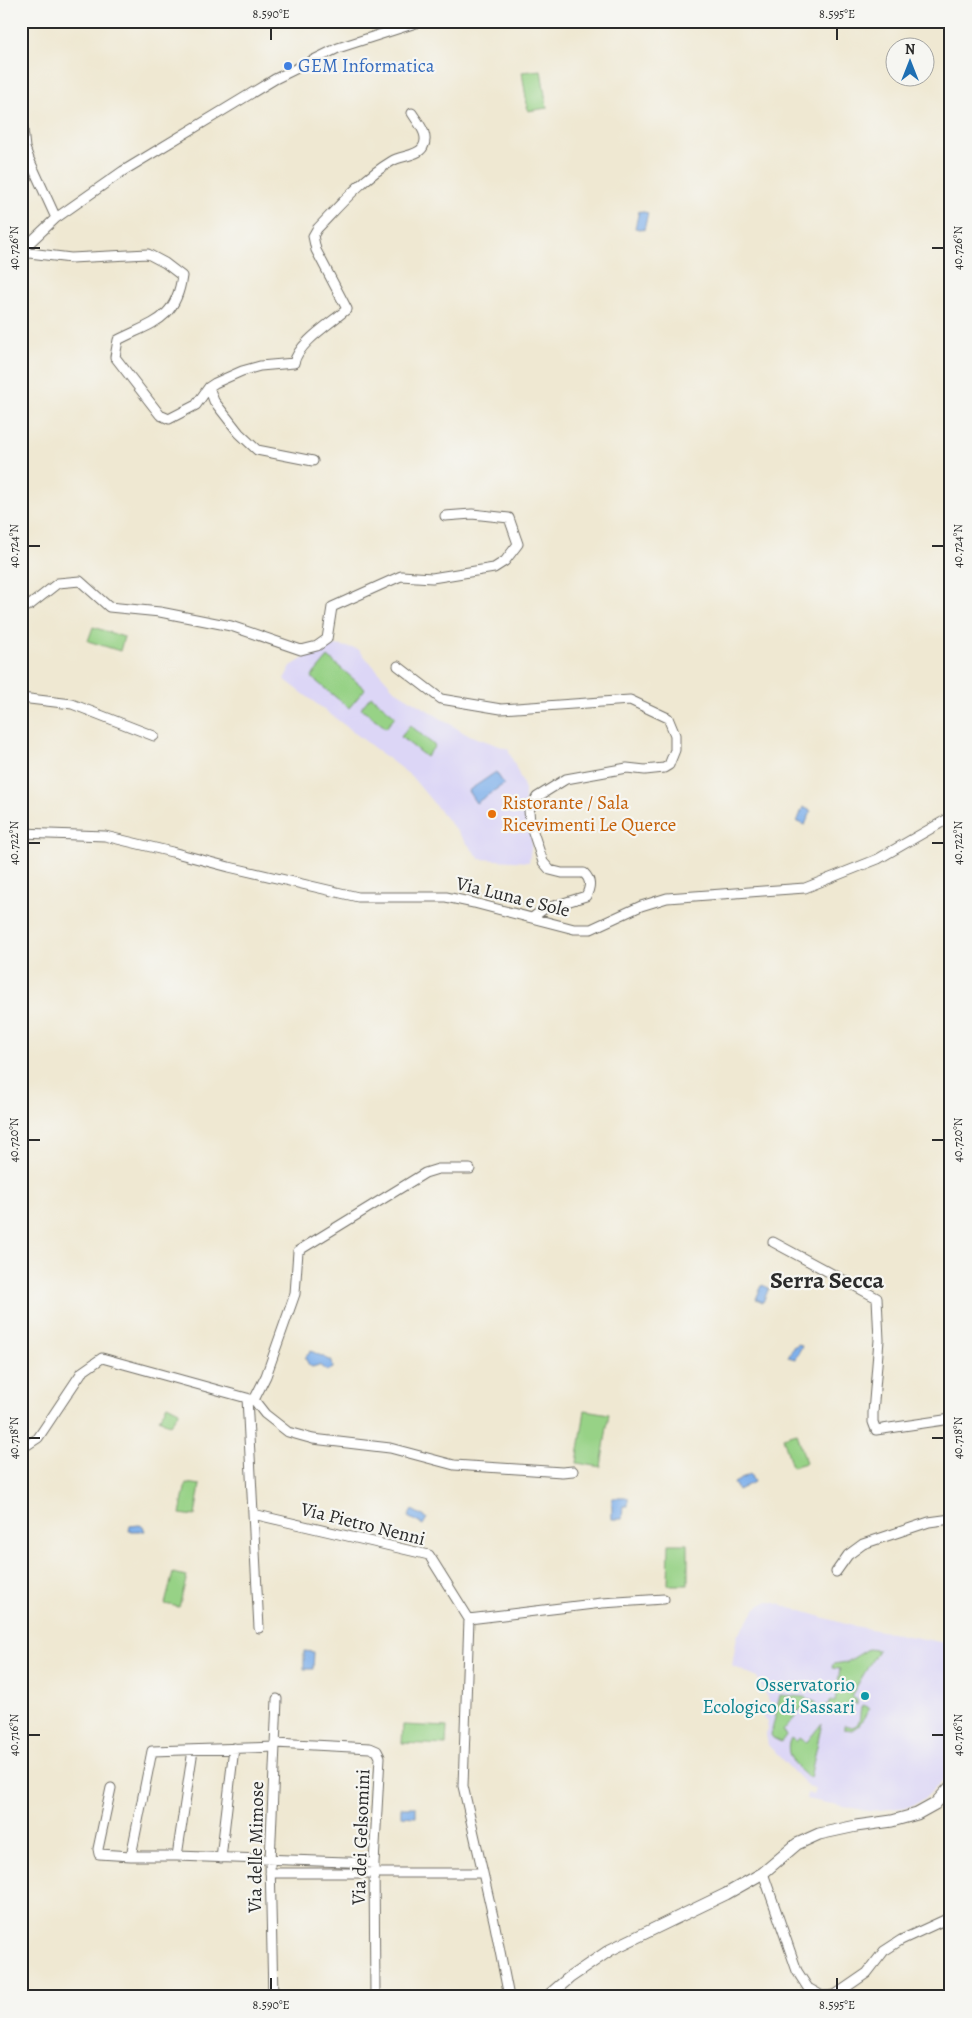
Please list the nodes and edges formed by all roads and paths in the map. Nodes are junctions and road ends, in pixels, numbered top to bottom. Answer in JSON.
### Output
{"nodes":[{"id":1,"x":422,"y":21,"type":"edge"},
{"id":2,"x":21,"y":110,"type":"edge"},
{"id":3,"x":412,"y":112,"type":"dead end"},
{"id":4,"x":56,"y":218,"type":"junction"},
{"id":5,"x":21,"y":252,"type":"edge"},
{"id":6,"x":209,"y":387,"type":"junction"},
{"id":7,"x":313,"y":461,"type":"dead end"},
{"id":8,"x":445,"y":516,"type":"dead end"},
{"id":9,"x":21,"y":608,"type":"edge"},
{"id":10,"x":398,"y":666,"type":"dead end"},
{"id":11,"x":21,"y":698,"type":"edge"},
{"id":12,"x":154,"y":736,"type":"dead end"},
{"id":13,"x":951,"y":817,"type":"edge"},
{"id":14,"x":21,"y":833,"type":"edge"},
{"id":15,"x":532,"y":918,"type":"junction"},
{"id":16,"x":470,"y":1168,"type":"dead end"},
{"id":17,"x":773,"y":1242,"type":"dead end"},
{"id":18,"x":251,"y":1399,"type":"junction"},
{"id":19,"x":951,"y":1419,"type":"edge"},
{"id":20,"x":21,"y":1449,"type":"edge"},
{"id":21,"x":573,"y":1471,"type":"dead end"},
{"id":22,"x":253,"y":1514,"type":"junction"},
{"id":23,"x":951,"y":1519,"type":"edge"},
{"id":24,"x":836,"y":1572,"type":"dead end"},
{"id":25,"x":664,"y":1598,"type":"dead end"},
{"id":26,"x":469,"y":1619,"type":"junction"},
{"id":27,"x":259,"y":1628,"type":"dead end"},
{"id":28,"x":277,"y":1699,"type":"dead end"},
{"id":29,"x":275,"y":1745,"type":"junction"},
{"id":30,"x":234,"y":1748,"type":"junction"},
{"id":31,"x":194,"y":1750,"type":"junction"},
{"id":32,"x":951,"y":1786,"type":"edge"},
{"id":33,"x":111,"y":1788,"type":"dead end"},
{"id":34,"x":131,"y":1856,"type":"junction"},
{"id":35,"x":177,"y":1856,"type":"junction"},
{"id":36,"x":221,"y":1858,"type":"junction"},
{"id":37,"x":270,"y":1861,"type":"junction"},
{"id":38,"x":374,"y":1863,"type":"junction"},
{"id":39,"x":270,"y":1873,"type":"junction"},
{"id":40,"x":483,"y":1873,"type":"junction"},
{"id":41,"x":763,"y":1873,"type":"junction"},
{"id":42,"x":374,"y":1874,"type":"junction"},
{"id":43,"x":951,"y":1916,"type":"edge"},
{"id":44,"x":274,"y":1997,"type":"edge"},
{"id":45,"x":375,"y":1997,"type":"edge"},
{"id":46,"x":508,"y":1997,"type":"edge"},
{"id":47,"x":547,"y":1997,"type":"edge"}],
"edges":[{"from":1,"to":4,"type":"street"},
{"from":2,"to":4,"type":"street"},
{"from":3,"to":6,"type":"street"},
{"from":4,"to":5,"type":"street"},
{"from":5,"to":6,"type":"street"},
{"from":6,"to":7,"type":"street"},
{"from":8,"to":9,"type":"street"},
{"from":10,"to":15,"type":"street"},
{"from":11,"to":12,"type":"street"},
{"from":13,"to":15,"type":"street","name":"Via Luna e Sole"},
{"from":14,"to":15,"type":"street","name":"Via Luna e Sole"},
{"from":16,"to":18,"type":"street"},
{"from":17,"to":19,"type":"street"},
{"from":18,"to":20,"type":"street"},
{"from":18,"to":21,"type":"street"},
{"from":18,"to":22,"type":"street"},
{"from":22,"to":26,"type":"street","name":"Via Pietro Nenni"},
{"from":22,"to":27,"type":"street"},
{"from":23,"to":24,"type":"street"},
{"from":25,"to":26,"type":"street"},
{"from":26,"to":40,"type":"street"},
{"from":28,"to":29,"type":"street","name":"Via delle Mimose"},
{"from":29,"to":30,"type":"street"},
{"from":29,"to":37,"type":"street","name":"Via delle Mimose"},
{"from":29,"to":38,"type":"street","name":"Via dei Gelsomini"},
{"from":30,"to":31,"type":"street"},
{"from":30,"to":36,"type":"street"},
{"from":31,"to":34,"type":"street"},
{"from":31,"to":35,"type":"street"},
{"from":32,"to":41,"type":"main road"},
{"from":33,"to":34,"type":"street"},
{"from":34,"to":35,"type":"street"},
{"from":35,"to":36,"type":"street"},
{"from":36,"to":37,"type":"street"},
{"from":37,"to":38,"type":"street"},
{"from":37,"to":39,"type":"street","name":"Via delle Mimose"},
{"from":38,"to":42,"type":"street","name":"Via dei Gelsomini"},
{"from":39,"to":42,"type":"street"},
{"from":39,"to":44,"type":"street","name":"Via delle Mimose"},
{"from":40,"to":42,"type":"street"},
{"from":40,"to":46,"type":"street"},
{"from":41,"to":43,"type":"street"},
{"from":41,"to":47,"type":"main road"},
{"from":42,"to":45,"type":"street","name":"Via dei Gelsomini"}]}
